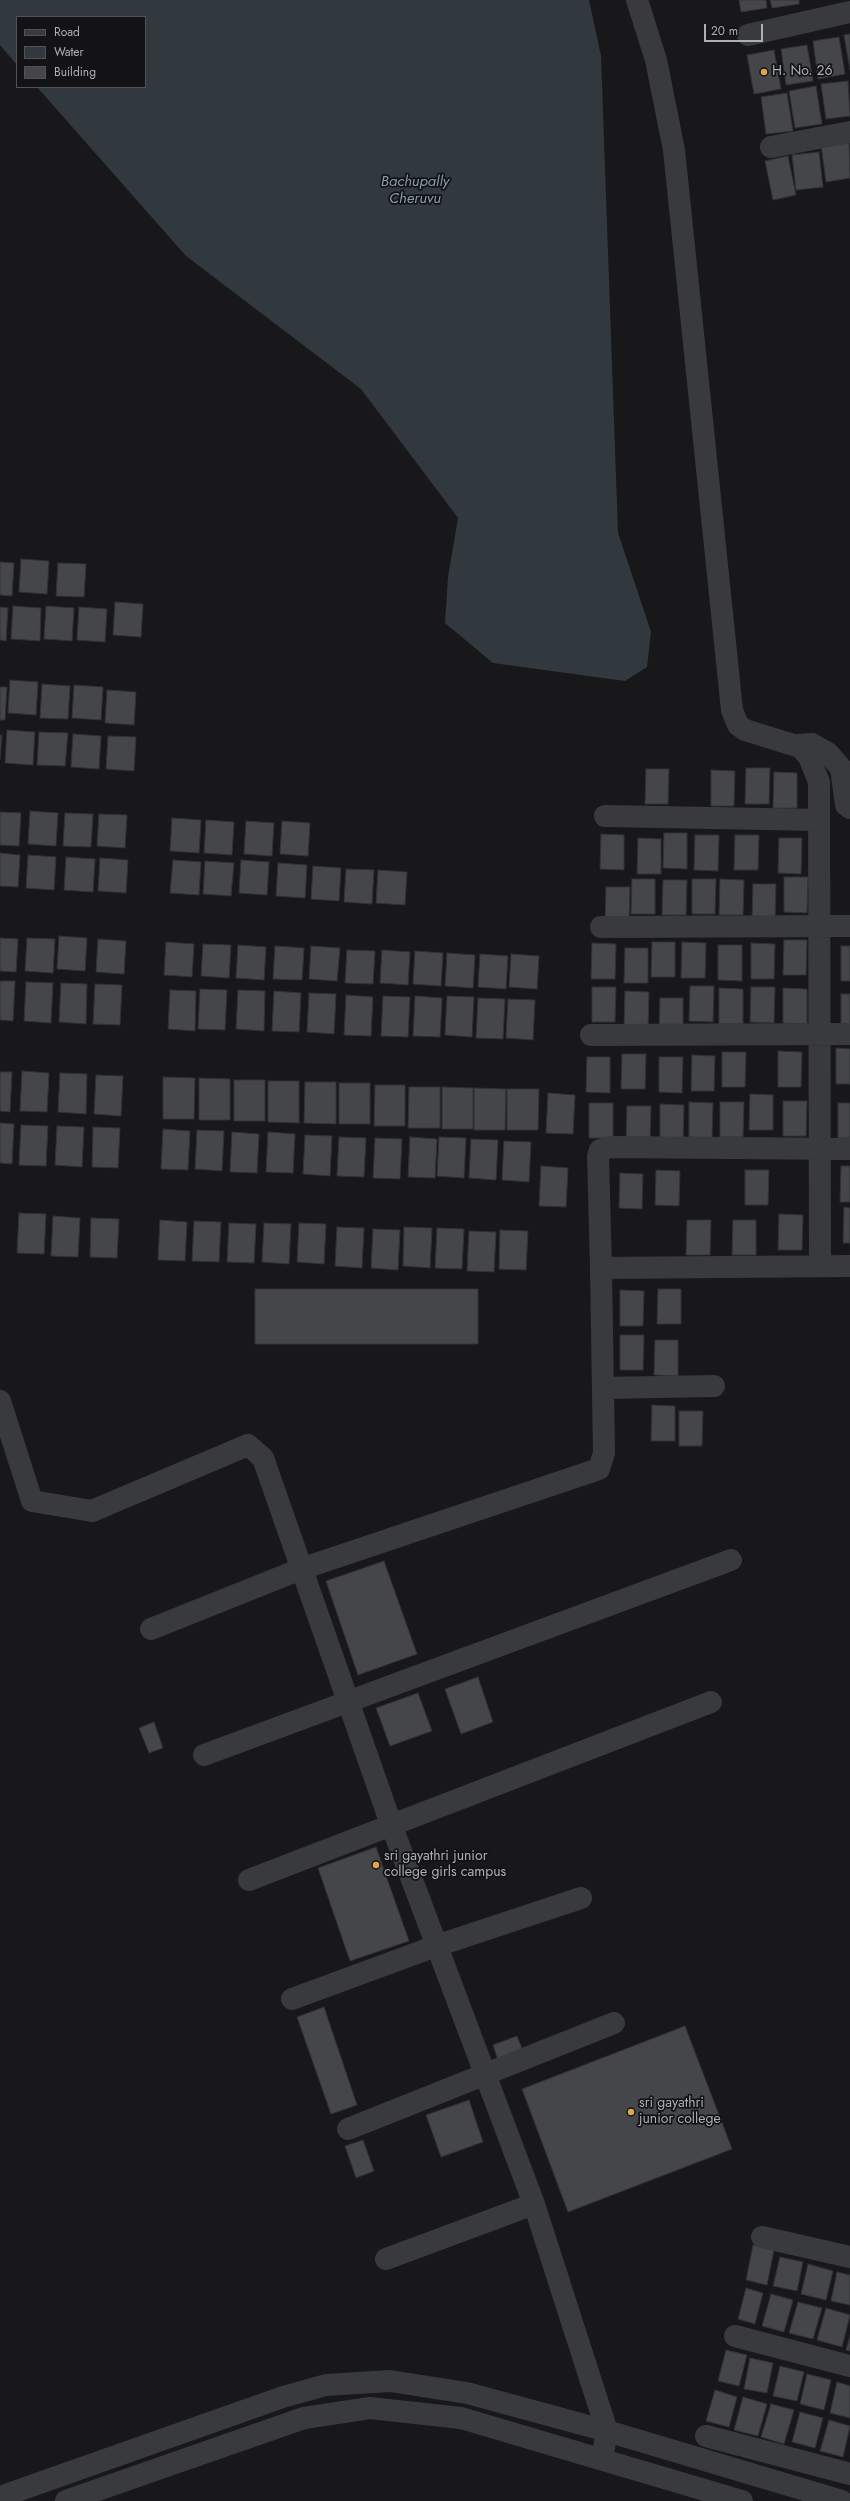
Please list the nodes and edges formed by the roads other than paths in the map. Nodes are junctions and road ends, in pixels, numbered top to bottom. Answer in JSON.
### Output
{"nodes":[{"id":1,"x":637,"y":0,"type":"edge"},
{"id":2,"x":850,"y":12,"type":"edge"},
{"id":3,"x":748,"y":35,"type":"dead end"},
{"id":4,"x":850,"y":132,"type":"edge"},
{"id":5,"x":771,"y":147,"type":"dead end"},
{"id":6,"x":797,"y":745,"type":"junction"},
{"id":7,"x":850,"y":808,"type":"edge"},
{"id":8,"x":605,"y":816,"type":"dead end"},
{"id":9,"x":819,"y":820,"type":"junction"},
{"id":10,"x":819,"y":926,"type":"junction"},
{"id":11,"x":850,"y":926,"type":"edge"},
{"id":12,"x":601,"y":927,"type":"dead end"},
{"id":13,"x":850,"y":1034,"type":"edge"},
{"id":14,"x":591,"y":1035,"type":"dead end"},
{"id":15,"x":820,"y":1035,"type":"junction"},
{"id":16,"x":822,"y":1149,"type":"junction"},
{"id":17,"x":850,"y":1149,"type":"edge"},
{"id":18,"x":820,"y":1266,"type":"junction"},
{"id":19,"x":850,"y":1266,"type":"edge"},
{"id":20,"x":601,"y":1268,"type":"junction"},
{"id":21,"x":714,"y":1386,"type":"dead end"},
{"id":22,"x":603,"y":1388,"type":"junction"},
{"id":23,"x":0,"y":1401,"type":"edge"},
{"id":24,"x":731,"y":1560,"type":"dead end"},
{"id":25,"x":301,"y":1569,"type":"junction"},
{"id":26,"x":151,"y":1629,"type":"dead end"},
{"id":27,"x":348,"y":1700,"type":"junction"},
{"id":28,"x":711,"y":1702,"type":"dead end"},
{"id":29,"x":204,"y":1755,"type":"dead end"},
{"id":30,"x":391,"y":1824,"type":"junction"},
{"id":31,"x":249,"y":1880,"type":"dead end"},
{"id":32,"x":581,"y":1898,"type":"dead end"},
{"id":33,"x":436,"y":1946,"type":"junction"},
{"id":34,"x":292,"y":1999,"type":"dead end"},
{"id":35,"x":614,"y":2023,"type":"dead end"},
{"id":36,"x":486,"y":2074,"type":"junction"},
{"id":37,"x":348,"y":2129,"type":"dead end"},
{"id":38,"x":534,"y":2204,"type":"junction"},
{"id":39,"x":762,"y":2237,"type":"dead end"},
{"id":40,"x":850,"y":2257,"type":"edge"},
{"id":41,"x":386,"y":2259,"type":"dead end"},
{"id":42,"x":735,"y":2336,"type":"dead end"},
{"id":43,"x":850,"y":2366,"type":"edge"},
{"id":44,"x":607,"y":2431,"type":"junction"},
{"id":45,"x":706,"y":2436,"type":"dead end"},
{"id":46,"x":602,"y":2459,"type":"junction"},
{"id":47,"x":850,"y":2474,"type":"edge"},
{"id":48,"x":0,"y":2497,"type":"edge"},
{"id":49,"x":66,"y":2501,"type":"edge"},
{"id":50,"x":742,"y":2501,"type":"edge"},
{"id":51,"x":842,"y":2501,"type":"edge"}],
"edges":[{"from":1,"to":6,"type":"street"},
{"from":2,"to":3,"type":"street"},
{"from":4,"to":5,"type":"street"},
{"from":6,"to":7,"type":"street"},
{"from":6,"to":9,"type":"street"},
{"from":8,"to":9,"type":"street"},
{"from":9,"to":10,"type":"street"},
{"from":10,"to":11,"type":"street"},
{"from":10,"to":12,"type":"street"},
{"from":10,"to":15,"type":"street"},
{"from":13,"to":15,"type":"street"},
{"from":14,"to":15,"type":"street"},
{"from":15,"to":16,"type":"street"},
{"from":16,"to":17,"type":"street"},
{"from":16,"to":18,"type":"street"},
{"from":16,"to":20,"type":"street"},
{"from":18,"to":19,"type":"street"},
{"from":18,"to":20,"type":"street"},
{"from":20,"to":22,"type":"street"},
{"from":21,"to":22,"type":"street"},
{"from":22,"to":25,"type":"street"},
{"from":23,"to":25,"type":"street"},
{"from":24,"to":27,"type":"street"},
{"from":25,"to":26,"type":"street"},
{"from":25,"to":27,"type":"street"},
{"from":27,"to":29,"type":"street"},
{"from":27,"to":30,"type":"street"},
{"from":28,"to":30,"type":"street"},
{"from":30,"to":31,"type":"street"},
{"from":30,"to":33,"type":"street"},
{"from":32,"to":33,"type":"street"},
{"from":33,"to":34,"type":"street"},
{"from":33,"to":36,"type":"street"},
{"from":35,"to":36,"type":"street"},
{"from":36,"to":37,"type":"street"},
{"from":36,"to":38,"type":"street"},
{"from":38,"to":41,"type":"street"},
{"from":38,"to":44,"type":"street"},
{"from":39,"to":40,"type":"street"},
{"from":42,"to":43,"type":"street"},
{"from":44,"to":46,"type":"street"},
{"from":44,"to":48,"type":"street"},
{"from":44,"to":51,"type":"street"},
{"from":45,"to":47,"type":"street"},
{"from":46,"to":49,"type":"street"},
{"from":46,"to":50,"type":"street"}]}
